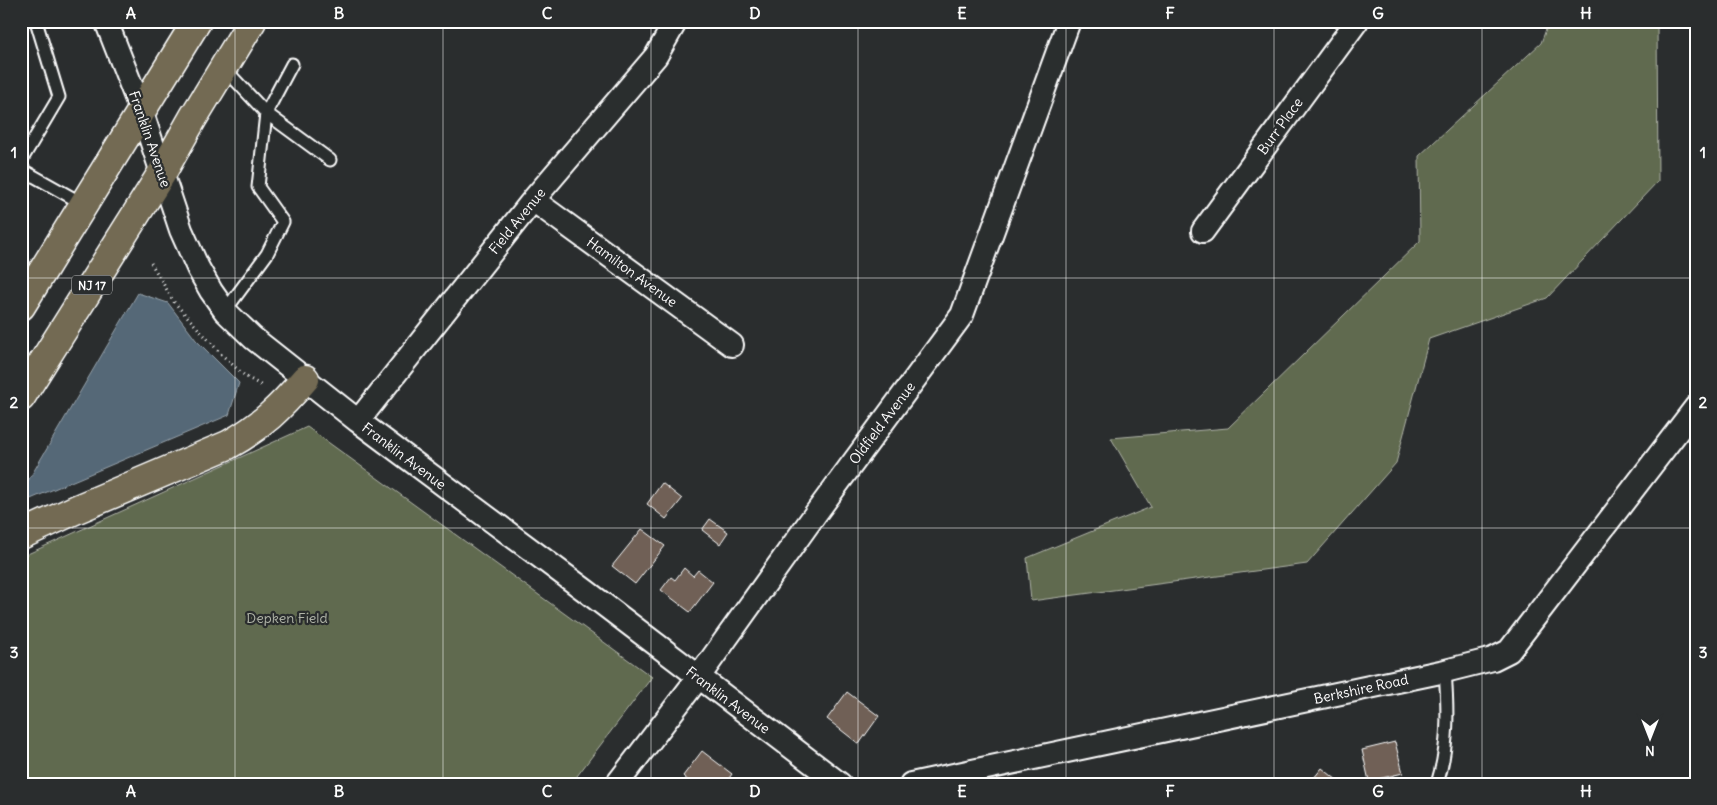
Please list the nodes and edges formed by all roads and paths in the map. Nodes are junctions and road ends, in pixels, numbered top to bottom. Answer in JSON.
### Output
{"nodes":[{"id":1,"x":36,"y":21,"type":"edge"},
{"id":2,"x":106,"y":21,"type":"edge"},
{"id":3,"x":197,"y":21,"type":"edge"},
{"id":4,"x":252,"y":21,"type":"edge"},
{"id":5,"x":676,"y":21,"type":"edge"},
{"id":6,"x":1069,"y":21,"type":"edge"},
{"id":7,"x":1357,"y":21,"type":"edge"},
{"id":8,"x":292,"y":64,"type":"dead end"},
{"id":9,"x":223,"y":68,"type":"junction"},
{"id":10,"x":142,"y":112,"type":"junction"},
{"id":11,"x":266,"y":113,"type":"junction"},
{"id":12,"x":330,"y":160,"type":"dead end"},
{"id":13,"x":21,"y":161,"type":"edge"},
{"id":14,"x":21,"y":169,"type":"edge"},
{"id":15,"x":162,"y":173,"type":"junction"},
{"id":16,"x":533,"y":200,"type":"junction"},
{"id":17,"x":84,"y":205,"type":"junction"},
{"id":18,"x":1203,"y":231,"type":"dead end"},
{"id":19,"x":151,"y":263,"type":"dead end"},
{"id":20,"x":21,"y":306,"type":"edge"},
{"id":21,"x":225,"y":311,"type":"junction"},
{"id":22,"x":732,"y":345,"type":"dead end"},
{"id":23,"x":306,"y":379,"type":"junction"},
{"id":24,"x":262,"y":386,"type":"dead end"},
{"id":25,"x":21,"y":397,"type":"edge"},
{"id":26,"x":1696,"y":407,"type":"edge"},
{"id":27,"x":358,"y":421,"type":"junction"},
{"id":28,"x":21,"y":535,"type":"edge"},
{"id":29,"x":1445,"y":671,"type":"junction"},
{"id":30,"x":698,"y":678,"type":"junction"},
{"id":31,"x":617,"y":784,"type":"edge"},
{"id":32,"x":840,"y":784,"type":"edge"},
{"id":33,"x":911,"y":784,"type":"edge"},
{"id":34,"x":1437,"y":784,"type":"edge"}],
"edges":[{"from":1,"to":13,"type":"lane"},
{"from":2,"to":10,"type":"street","name":"Franklin Avenue"},
{"from":3,"to":10,"type":"highway"},
{"from":4,"to":9,"type":"highway","number":"NJ 17"},
{"from":5,"to":16,"type":"street","name":"Field Avenue"},
{"from":6,"to":30,"type":"street","name":"Oldfield Avenue"},
{"from":7,"to":18,"type":"street","name":"Burr Place"},
{"from":8,"to":11,"type":"lane"},
{"from":9,"to":11,"type":"lane"},
{"from":9,"to":15,"type":"highway","number":"NJ 17"},
{"from":10,"to":15,"type":"street","name":"Franklin Avenue"},
{"from":10,"to":17,"type":"highway"},
{"from":11,"to":12,"type":"lane"},
{"from":11,"to":21,"type":"lane"},
{"from":14,"to":17,"type":"lane"},
{"from":15,"to":21,"type":"street","name":"Franklin Avenue"},
{"from":15,"to":25,"type":"highway","number":"NJ 17"},
{"from":16,"to":22,"type":"street","name":"Hamilton Avenue"},
{"from":16,"to":27,"type":"street","name":"Field Avenue"},
{"from":17,"to":20,"type":"highway"},
{"from":19,"to":24,"type":"path"},
{"from":21,"to":23,"type":"street","name":"Franklin Avenue"},
{"from":23,"to":27,"type":"street","name":"Franklin Avenue"},
{"from":23,"to":28,"type":"highway"},
{"from":26,"to":29,"type":"street","name":"Berkshire Road"},
{"from":27,"to":30,"type":"street","name":"Franklin Avenue"},
{"from":29,"to":33,"type":"street","name":"Berkshire Road"},
{"from":29,"to":34,"type":"lane"},
{"from":30,"to":31,"type":"street","name":"Oldfield Avenue"},
{"from":30,"to":32,"type":"street","name":"Franklin Avenue"}]}
